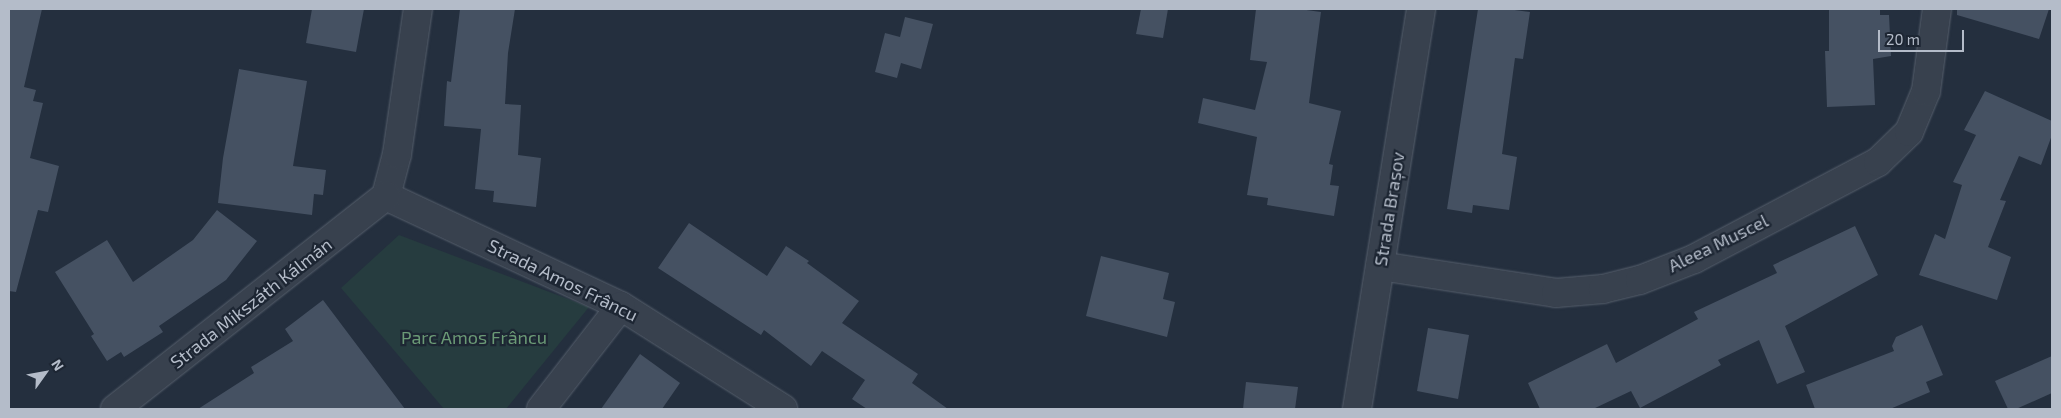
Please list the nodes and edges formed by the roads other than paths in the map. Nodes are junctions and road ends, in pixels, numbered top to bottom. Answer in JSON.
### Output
{"nodes":[{"id":1,"x":418,"y":9,"type":"edge"},
{"id":2,"x":1421,"y":9,"type":"edge"},
{"id":3,"x":1937,"y":9,"type":"edge"},
{"id":4,"x":386,"y":196,"type":"junction"},
{"id":5,"x":1380,"y":266,"type":"junction"},
{"id":6,"x":622,"y":306,"type":"junction"},
{"id":7,"x":115,"y":409,"type":"edge"},
{"id":8,"x":541,"y":409,"type":"edge"},
{"id":9,"x":783,"y":409,"type":"edge"},
{"id":10,"x":1357,"y":409,"type":"edge"}],
"edges":[{"from":1,"to":4,"type":"street"},
{"from":2,"to":5,"type":"street","name":"Strada Brașov"},
{"from":3,"to":5,"type":"street","name":"Aleea Muscel"},
{"from":4,"to":6,"type":"street","name":"Strada Amos Frâncu"},
{"from":4,"to":7,"type":"street","name":"Strada Mikszáth Kálmán"},
{"from":5,"to":10,"type":"street","name":"Strada Brașov"},
{"from":6,"to":8,"type":"street"},
{"from":6,"to":9,"type":"street","name":"Strada Amos Frâncu"}]}
